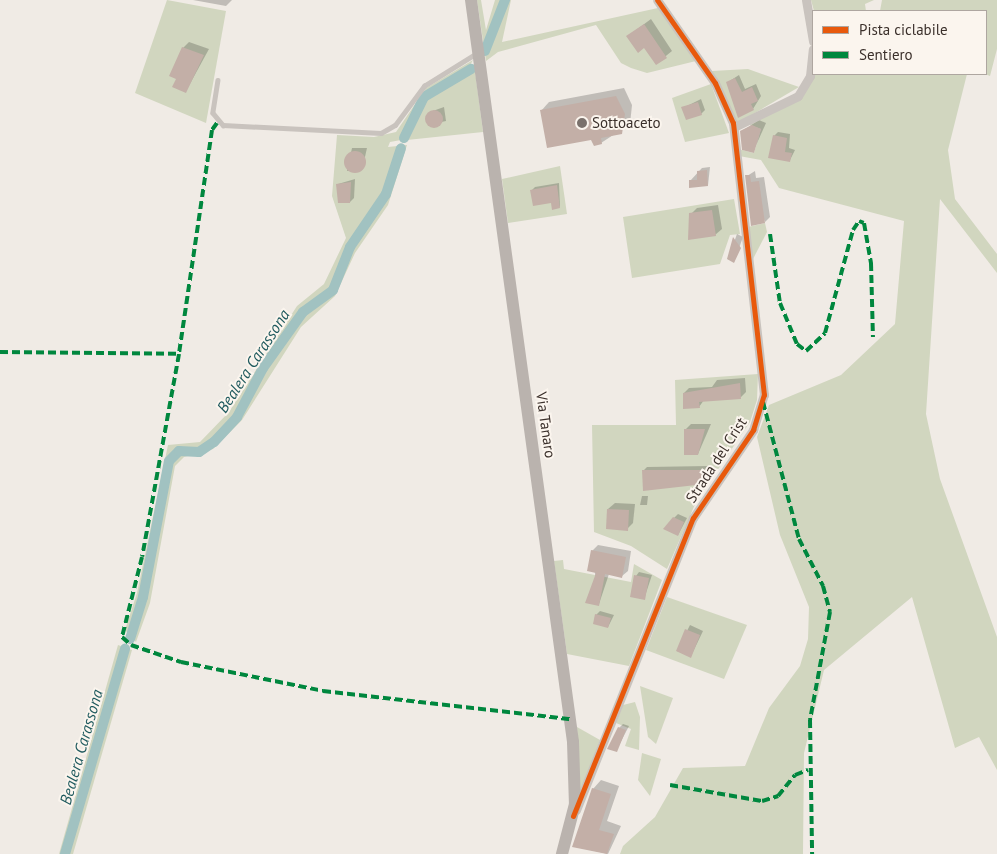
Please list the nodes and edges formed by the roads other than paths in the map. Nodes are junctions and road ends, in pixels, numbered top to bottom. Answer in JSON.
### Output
{"nodes":[{"id":1,"x":471,"y":0,"type":"edge"},
{"id":2,"x":657,"y":0,"type":"edge"},
{"id":3,"x":806,"y":0,"type":"edge"},
{"id":4,"x":812,"y":35,"type":"edge"},
{"id":5,"x":478,"y":52,"type":"junction"},
{"id":6,"x":812,"y":58,"type":"edge"},
{"id":7,"x":218,"y":80,"type":"dead end"},
{"id":8,"x":734,"y":127,"type":"junction"},
{"id":9,"x":573,"y":816,"type":"junction"},
{"id":10,"x":562,"y":854,"type":"edge"}],
"edges":[{"from":1,"to":5,"type":"main road","name":"Via Tanaro"},
{"from":2,"to":8,"type":"street","name":"Strada del Crist"},
{"from":3,"to":4,"type":"street"},
{"from":5,"to":7,"type":"lane"},
{"from":5,"to":9,"type":"main road","name":"Via Tanaro"},
{"from":6,"to":8,"type":"street"},
{"from":8,"to":9,"type":"street","name":"Strada del Crist"},
{"from":9,"to":10,"type":"main road","name":"Via Tanaro"}]}
